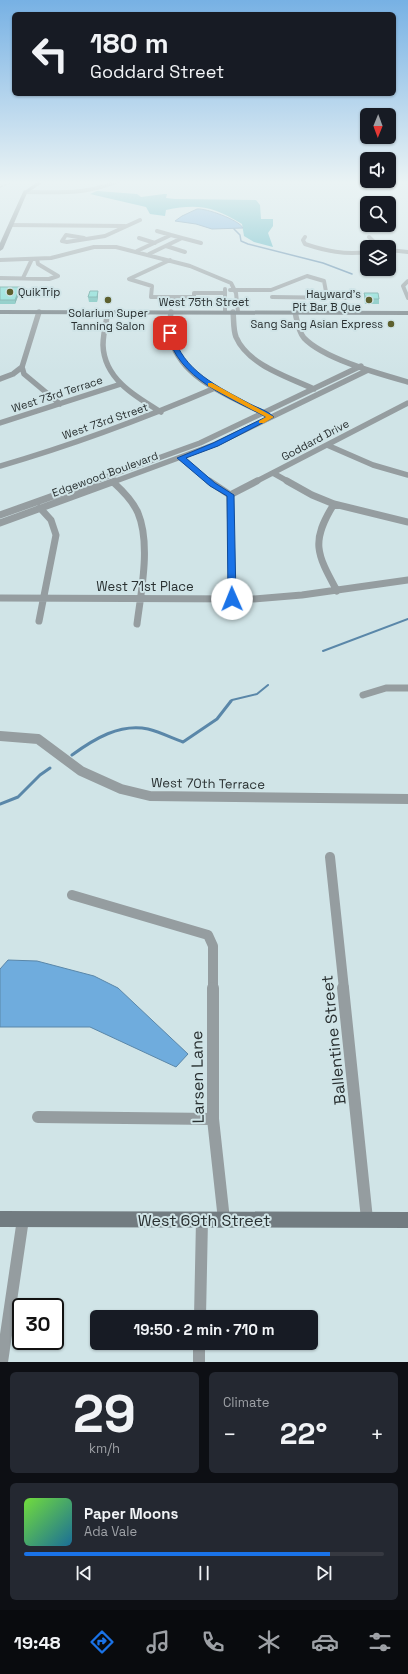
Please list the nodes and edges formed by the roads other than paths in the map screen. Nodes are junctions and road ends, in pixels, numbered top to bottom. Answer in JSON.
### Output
{"nodes":[{"id":1,"x":151,"y":245,"type":"edge"},
{"id":2,"x":160,"y":245,"type":"edge"},
{"id":3,"x":168,"y":245,"type":"edge"},
{"id":4,"x":307,"y":245,"type":"edge"},
{"id":5,"x":104,"y":246,"type":"joint"},
{"id":6,"x":165,"y":246,"type":"junction"},
{"id":7,"x":137,"y":251,"type":"junction"},
{"id":8,"x":396,"y":251,"type":"edge"},
{"id":9,"x":185,"y":252,"type":"dead end"},
{"id":10,"x":408,"y":252,"type":"edge"},
{"id":11,"x":360,"y":253,"type":"edge"},
{"id":12,"x":149,"y":254,"type":"junction"},
{"id":13,"x":34,"y":259,"type":"junction"},
{"id":14,"x":0,"y":260,"type":"edge"},
{"id":15,"x":170,"y":260,"type":"junction"},
{"id":16,"x":0,"y":278,"type":"edge"},
{"id":17,"x":24,"y":278,"type":"junction"},
{"id":18,"x":225,"y":281,"type":"junction"},
{"id":19,"x":407,"y":282,"type":"edge"},
{"id":20,"x":235,"y":290,"type":"junction"},
{"id":21,"x":271,"y":290,"type":"junction"},
{"id":22,"x":225,"y":292,"type":"junction"},
{"id":23,"x":272,"y":297,"type":"junction"},
{"id":24,"x":327,"y":297,"type":"junction"},
{"id":25,"x":347,"y":298,"type":"dead end"},
{"id":26,"x":408,"y":298,"type":"edge"},
{"id":27,"x":273,"y":305,"type":"dead end"},
{"id":28,"x":0,"y":312,"type":"edge"},
{"id":29,"x":39,"y":312,"type":"junction"},
{"id":30,"x":108,"y":312,"type":"junction"},
{"id":31,"x":171,"y":312,"type":"junction"},
{"id":32,"x":225,"y":312,"type":"junction"},
{"id":33,"x":236,"y":312,"type":"junction"},
{"id":34,"x":295,"y":312,"type":"junction"},
{"id":35,"x":408,"y":313,"type":"edge"},
{"id":36,"x":361,"y":366,"type":"junction"},
{"id":37,"x":22,"y":367,"type":"junction"},
{"id":38,"x":368,"y":370,"type":"junction"},
{"id":39,"x":0,"y":379,"type":"edge"},
{"id":40,"x":408,"y":382,"type":"edge"},
{"id":41,"x":121,"y":384,"type":"junction"},
{"id":42,"x":215,"y":388,"type":"junction"},
{"id":43,"x":314,"y":389,"type":"junction"},
{"id":44,"x":408,"y":403,"type":"edge"},
{"id":45,"x":60,"y":404,"type":"junction"},
{"id":46,"x":160,"y":412,"type":"junction"},
{"id":47,"x":264,"y":413,"type":"junction"},
{"id":48,"x":271,"y":417,"type":"junction"},
{"id":49,"x":0,"y":424,"type":"edge"},
{"id":50,"x":327,"y":445,"type":"junction"},
{"id":51,"x":181,"y":458,"type":"junction"},
{"id":52,"x":0,"y":466,"type":"edge"},
{"id":53,"x":273,"y":473,"type":"junction"},
{"id":54,"x":408,"y":475,"type":"edge"},
{"id":55,"x":113,"y":482,"type":"junction"},
{"id":56,"x":230,"y":495,"type":"junction"},
{"id":57,"x":334,"y":504,"type":"junction"},
{"id":58,"x":40,"y":508,"type":"junction"},
{"id":59,"x":0,"y":516,"type":"edge"},
{"id":60,"x":408,"y":522,"type":"edge"},
{"id":61,"x":0,"y":523,"type":"edge"},
{"id":62,"x":408,"y":580,"type":"edge"},
{"id":63,"x":337,"y":590,"type":"junction"},
{"id":64,"x":0,"y":598,"type":"edge"},
{"id":65,"x":45,"y":598,"type":"junction"},
{"id":66,"x":139,"y":598,"type":"junction"},
{"id":67,"x":232,"y":599,"type":"junction"},
{"id":68,"x":39,"y":621,"type":"dead end"},
{"id":69,"x":137,"y":624,"type":"dead end"},
{"id":70,"x":408,"y":688,"type":"edge"},
{"id":71,"x":363,"y":695,"type":"dead end"},
{"id":72,"x":0,"y":736,"type":"edge"},
{"id":73,"x":408,"y":799,"type":"edge"},
{"id":74,"x":330,"y":857,"type":"dead end"},
{"id":75,"x":72,"y":895,"type":"dead end"},
{"id":76,"x":38,"y":1116,"type":"dead end"},
{"id":77,"x":213,"y":1119,"type":"junction"},
{"id":78,"x":0,"y":1219,"type":"edge"},
{"id":79,"x":367,"y":1219,"type":"junction"},
{"id":80,"x":22,"y":1220,"type":"junction"},
{"id":81,"x":202,"y":1220,"type":"junction"},
{"id":82,"x":224,"y":1220,"type":"junction"},
{"id":83,"x":408,"y":1220,"type":"edge"},
{"id":84,"x":200,"y":1310,"type":"edge"},
{"id":85,"x":199,"y":1350,"type":"edge"},
{"id":86,"x":2,"y":1362,"type":"edge"},
{"id":87,"x":199,"y":1362,"type":"edge"}],
"edges":[{"from":1,"to":7,"type":"street"},
{"from":2,"to":6,"type":"street"},
{"from":3,"to":6,"type":"street"},
{"from":4,"to":11,"type":"street"},
{"from":5,"to":7,"type":"street"},
{"from":5,"to":13,"type":"street"},
{"from":6,"to":9,"type":"street"},
{"from":6,"to":12,"type":"street"},
{"from":7,"to":12,"type":"street"},
{"from":8,"to":10,"type":"street"},
{"from":12,"to":15,"type":"street"},
{"from":13,"to":14,"type":"street"},
{"from":13,"to":17,"type":"street"},
{"from":13,"to":17,"type":"street"},
{"from":15,"to":18,"type":"street"},
{"from":15,"to":22,"type":"street"},
{"from":16,"to":17,"type":"street"},
{"from":18,"to":20,"type":"street"},
{"from":18,"to":22,"type":"street"},
{"from":19,"to":26,"type":"street"},
{"from":20,"to":21,"type":"street"},
{"from":20,"to":22,"type":"street"},
{"from":20,"to":33,"type":"street"},
{"from":21,"to":23,"type":"street"},
{"from":21,"to":24,"type":"street"},
{"from":22,"to":32,"type":"street"},
{"from":23,"to":24,"type":"street"},
{"from":23,"to":27,"type":"street"},
{"from":24,"to":25,"type":"street"},
{"from":28,"to":29,"type":"main road","name":"West 75th Street"},
{"from":29,"to":30,"type":"main road","name":"West 75th Street"},
{"from":29,"to":37,"type":"street"},
{"from":30,"to":31,"type":"main road","name":"West 75th Street"},
{"from":30,"to":41,"type":"street"},
{"from":31,"to":32,"type":"main road","name":"West 75th Street"},
{"from":31,"to":42,"type":"street"},
{"from":32,"to":33,"type":"main road","name":"West 75th Street"},
{"from":33,"to":34,"type":"main road","name":"West 75th Street"},
{"from":33,"to":43,"type":"street"},
{"from":34,"to":35,"type":"main road","name":"West 75th Street"},
{"from":34,"to":36,"type":"street"},
{"from":36,"to":38,"type":"street"},
{"from":36,"to":43,"type":"street","name":"Edgewood Boulevard"},
{"from":37,"to":39,"type":"street"},
{"from":37,"to":45,"type":"street"},
{"from":38,"to":40,"type":"street"},
{"from":38,"to":48,"type":"street","name":"Edgewood Boulevard"},
{"from":41,"to":45,"type":"street","name":"West 73rd Terrace"},
{"from":41,"to":46,"type":"street"},
{"from":42,"to":46,"type":"street","name":"West 73rd Street"},
{"from":42,"to":47,"type":"street"},
{"from":43,"to":47,"type":"street","name":"Edgewood Boulevard"},
{"from":44,"to":50,"type":"street","name":"Goddard Drive"},
{"from":45,"to":49,"type":"street","name":"West 73rd Terrace"},
{"from":46,"to":52,"type":"street","name":"West 73rd Street"},
{"from":47,"to":48,"type":"street"},
{"from":47,"to":59,"type":"street","name":"Edgewood Boulevard"},
{"from":48,"to":51,"type":"street","name":"Edgewood Boulevard"},
{"from":50,"to":53,"type":"street","name":"Goddard Drive"},
{"from":50,"to":54,"type":"street"},
{"from":51,"to":55,"type":"street","name":"Edgewood Boulevard"},
{"from":51,"to":56,"type":"street"},
{"from":53,"to":56,"type":"street","name":"Goddard Drive"},
{"from":53,"to":57,"type":"street"},
{"from":55,"to":58,"type":"street","name":"Edgewood Boulevard"},
{"from":55,"to":66,"type":"street"},
{"from":56,"to":67,"type":"street"},
{"from":57,"to":60,"type":"street"},
{"from":57,"to":63,"type":"street"},
{"from":58,"to":61,"type":"street","name":"Edgewood Boulevard"},
{"from":58,"to":65,"type":"street"},
{"from":62,"to":63,"type":"street","name":"West 71st Place"},
{"from":63,"to":67,"type":"street","name":"West 71st Place"},
{"from":64,"to":65,"type":"street","name":"West 71st Place"},
{"from":65,"to":66,"type":"street","name":"West 71st Place"},
{"from":65,"to":68,"type":"street"},
{"from":66,"to":67,"type":"street","name":"West 71st Place"},
{"from":66,"to":69,"type":"street"},
{"from":70,"to":71,"type":"street"},
{"from":72,"to":73,"type":"street","name":"West 70th Terrace"},
{"from":74,"to":79,"type":"street","name":"Ballentine Street"},
{"from":75,"to":77,"type":"street","name":"Larsen Lane"},
{"from":76,"to":77,"type":"street"},
{"from":77,"to":82,"type":"street","name":"Larsen Lane"},
{"from":78,"to":80,"type":"main road","name":"West 69th Street"},
{"from":79,"to":82,"type":"main road","name":"West 69th Street"},
{"from":79,"to":83,"type":"main road","name":"West 69th Street"},
{"from":80,"to":81,"type":"main road","name":"West 69th Street"},
{"from":80,"to":86,"type":"street"},
{"from":81,"to":82,"type":"main road","name":"West 69th Street"},
{"from":81,"to":84,"type":"street"},
{"from":85,"to":87,"type":"street"}]}
